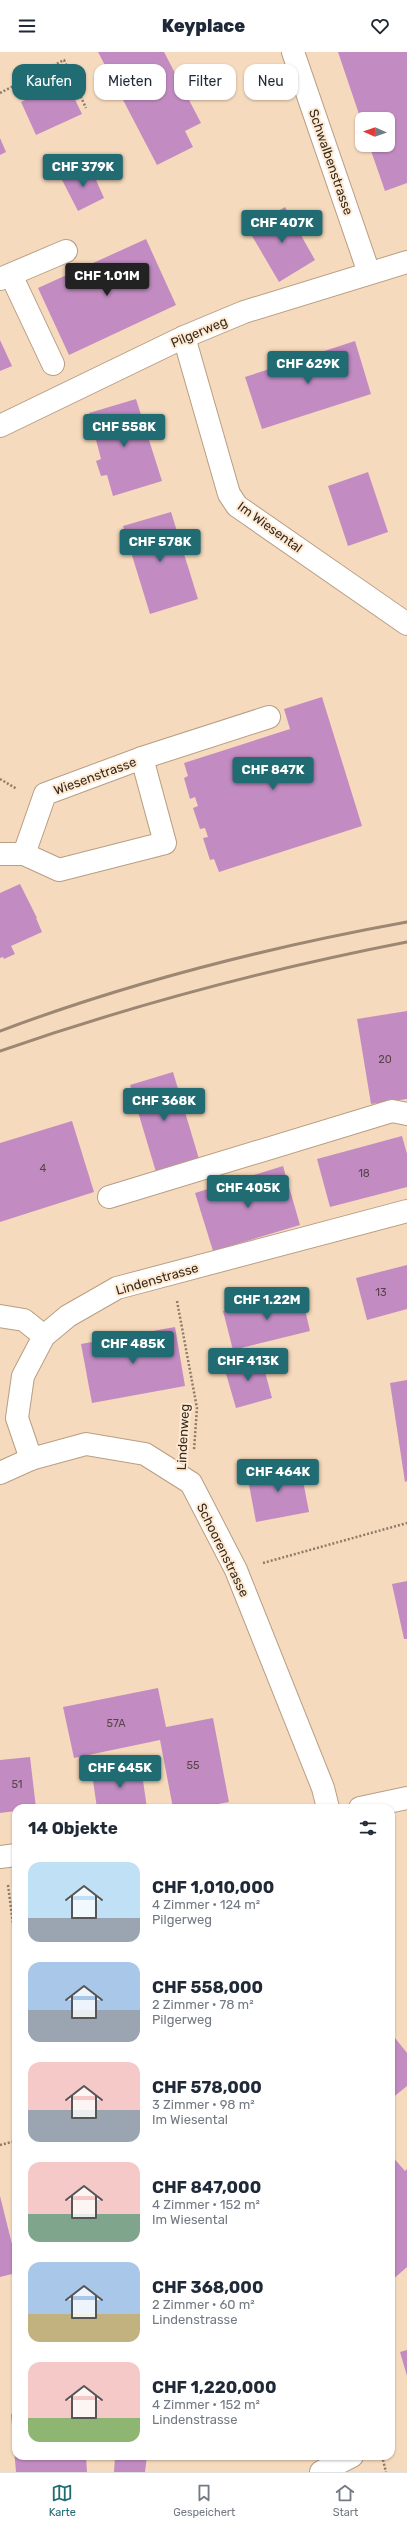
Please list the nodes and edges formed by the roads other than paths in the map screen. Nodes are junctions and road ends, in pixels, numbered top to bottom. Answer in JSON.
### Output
{"nodes":[{"id":1,"x":293,"y":52,"type":"edge"},
{"id":2,"x":66,"y":251,"type":"dead end"},
{"id":3,"x":407,"y":262,"type":"edge"},
{"id":4,"x":370,"y":273,"type":"junction"},
{"id":5,"x":6,"y":277,"type":"edge"},
{"id":6,"x":184,"y":337,"type":"junction"},
{"id":7,"x":53,"y":364,"type":"dead end"},
{"id":8,"x":0,"y":426,"type":"edge"},
{"id":9,"x":407,"y":624,"type":"edge"},
{"id":10,"x":269,"y":717,"type":"dead end"},
{"id":11,"x":142,"y":758,"type":"junction"},
{"id":12,"x":0,"y":854,"type":"edge"},
{"id":13,"x":24,"y":854,"type":"junction"},
{"id":14,"x":407,"y":1114,"type":"edge"},
{"id":15,"x":109,"y":1197,"type":"dead end"},
{"id":16,"x":407,"y":1211,"type":"edge"},
{"id":17,"x":0,"y":1316,"type":"edge"},
{"id":18,"x":44,"y":1336,"type":"junction"},
{"id":19,"x":31,"y":1459,"type":"junction"},
{"id":20,"x":0,"y":1473,"type":"edge"},
{"id":21,"x":407,"y":1798,"type":"edge"},
{"id":22,"x":327,"y":1804,"type":"edge"},
{"id":23,"x":379,"y":1804,"type":"edge"},
{"id":24,"x":344,"y":2460,"type":"edge"},
{"id":25,"x":321,"y":2472,"type":"edge"}],
"edges":[{"from":1,"to":4,"type":"street","name":"Schwalbenstrasse"},
{"from":2,"to":5,"type":"street"},
{"from":3,"to":4,"type":"street","name":"Pilgerweg"},
{"from":4,"to":6,"type":"street","name":"Pilgerweg"},
{"from":5,"to":7,"type":"street"},
{"from":6,"to":8,"type":"street","name":"Pilgerweg"},
{"from":6,"to":9,"type":"street","name":"Im Wiesental"},
{"from":10,"to":11,"type":"street"},
{"from":11,"to":13,"type":"street","name":"Wiesenstrasse"},
{"from":11,"to":13,"type":"street","name":"Wiesenstrasse"},
{"from":12,"to":13,"type":"street","name":"Wiesenstrasse"},
{"from":14,"to":15,"type":"street"},
{"from":16,"to":18,"type":"street","name":"Lindenstrasse"},
{"from":17,"to":18,"type":"street"},
{"from":18,"to":19,"type":"street","name":"Lindenstrasse"},
{"from":19,"to":20,"type":"street"},
{"from":19,"to":22,"type":"street","name":"Schoorenstrasse"},
{"from":21,"to":23,"type":"street"},
{"from":24,"to":25,"type":"street"}]}
